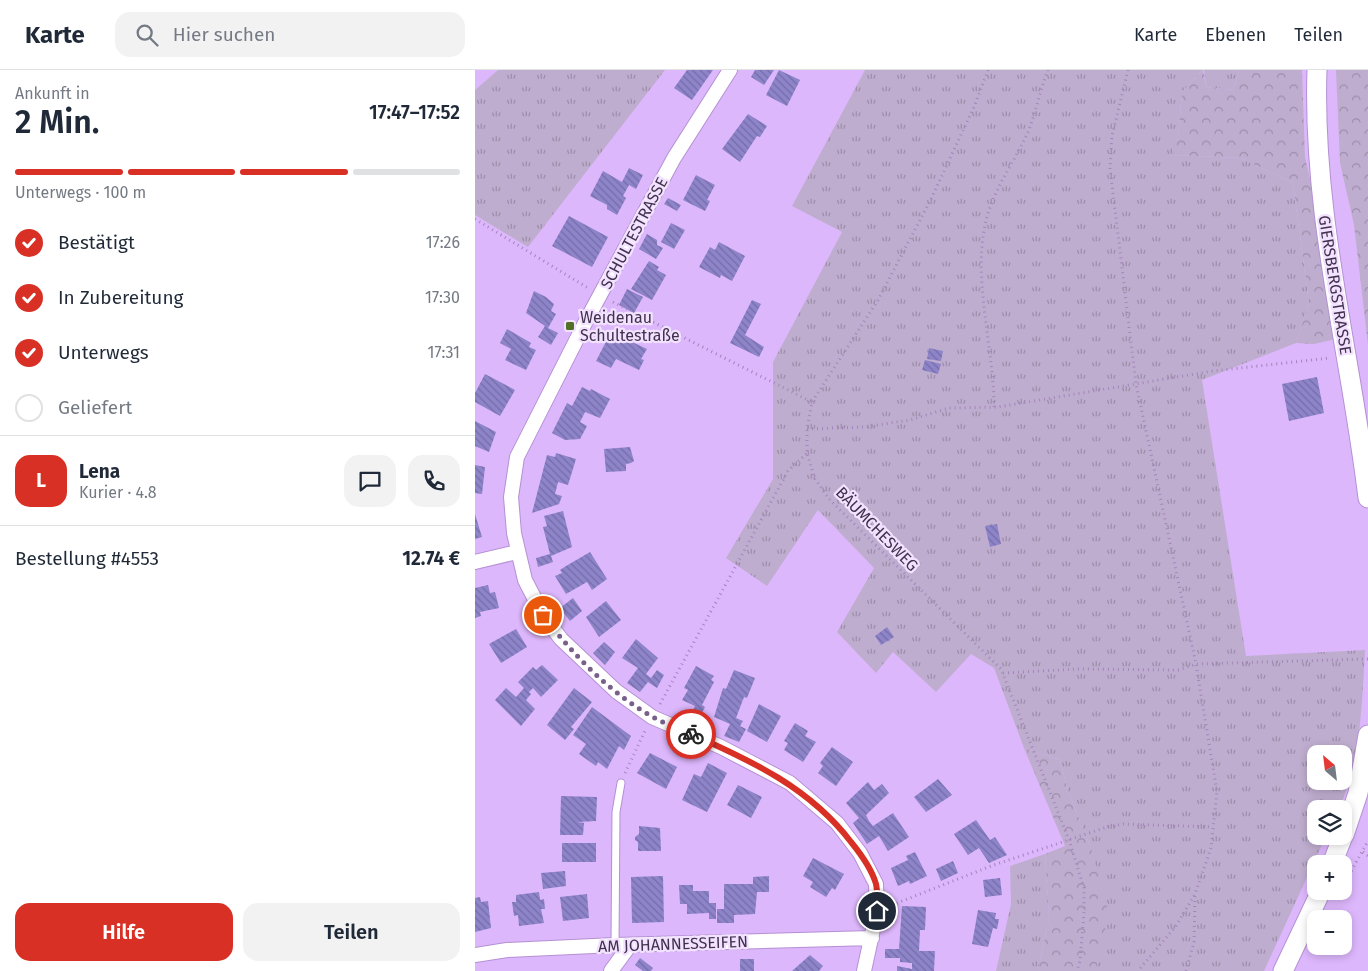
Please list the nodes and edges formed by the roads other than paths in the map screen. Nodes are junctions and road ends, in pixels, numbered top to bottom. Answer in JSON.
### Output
{"nodes":[{"id":1,"x":730,"y":70,"type":"edge"},
{"id":2,"x":1317,"y":70,"type":"edge"},
{"id":3,"x":1368,"y":498,"type":"edge"},
{"id":4,"x":517,"y":552,"type":"junction"},
{"id":5,"x":475,"y":562,"type":"edge"},
{"id":6,"x":1368,"y":735,"type":"edge"},
{"id":7,"x":621,"y":783,"type":"road end"},
{"id":8,"x":1352,"y":810,"type":"edge"},
{"id":9,"x":1317,"y":900,"type":"edge"},
{"id":10,"x":872,"y":938,"type":"junction"},
{"id":11,"x":615,"y":945,"type":"junction"},
{"id":12,"x":630,"y":945,"type":"junction"},
{"id":13,"x":475,"y":955,"type":"edge"},
{"id":14,"x":611,"y":971,"type":"edge"},
{"id":15,"x":864,"y":971,"type":"edge"},
{"id":16,"x":1283,"y":971,"type":"edge"}],
"edges":[{"from":1,"to":4,"type":"street","name":"SCHULTESTRASSE"},
{"from":2,"to":3,"type":"street","name":"GIERSBERGSTRASSE"},
{"from":4,"to":5,"type":"street"},
{"from":4,"to":10,"type":"street","name":"SCHULTESTRASSE"},
{"from":6,"to":8,"type":"street"},
{"from":7,"to":11,"type":"lane"},
{"from":9,"to":16,"type":"street"},
{"from":10,"to":12,"type":"street","name":"AM JOHANNESSEIFEN"},
{"from":10,"to":15,"type":"street","name":"SCHULTESTRASSE"},
{"from":11,"to":12,"type":"street","name":"AM JOHANNESSEIFEN"},
{"from":11,"to":13,"type":"street","name":"AM JOHANNESSEIFEN"},
{"from":12,"to":14,"type":"street"}]}
